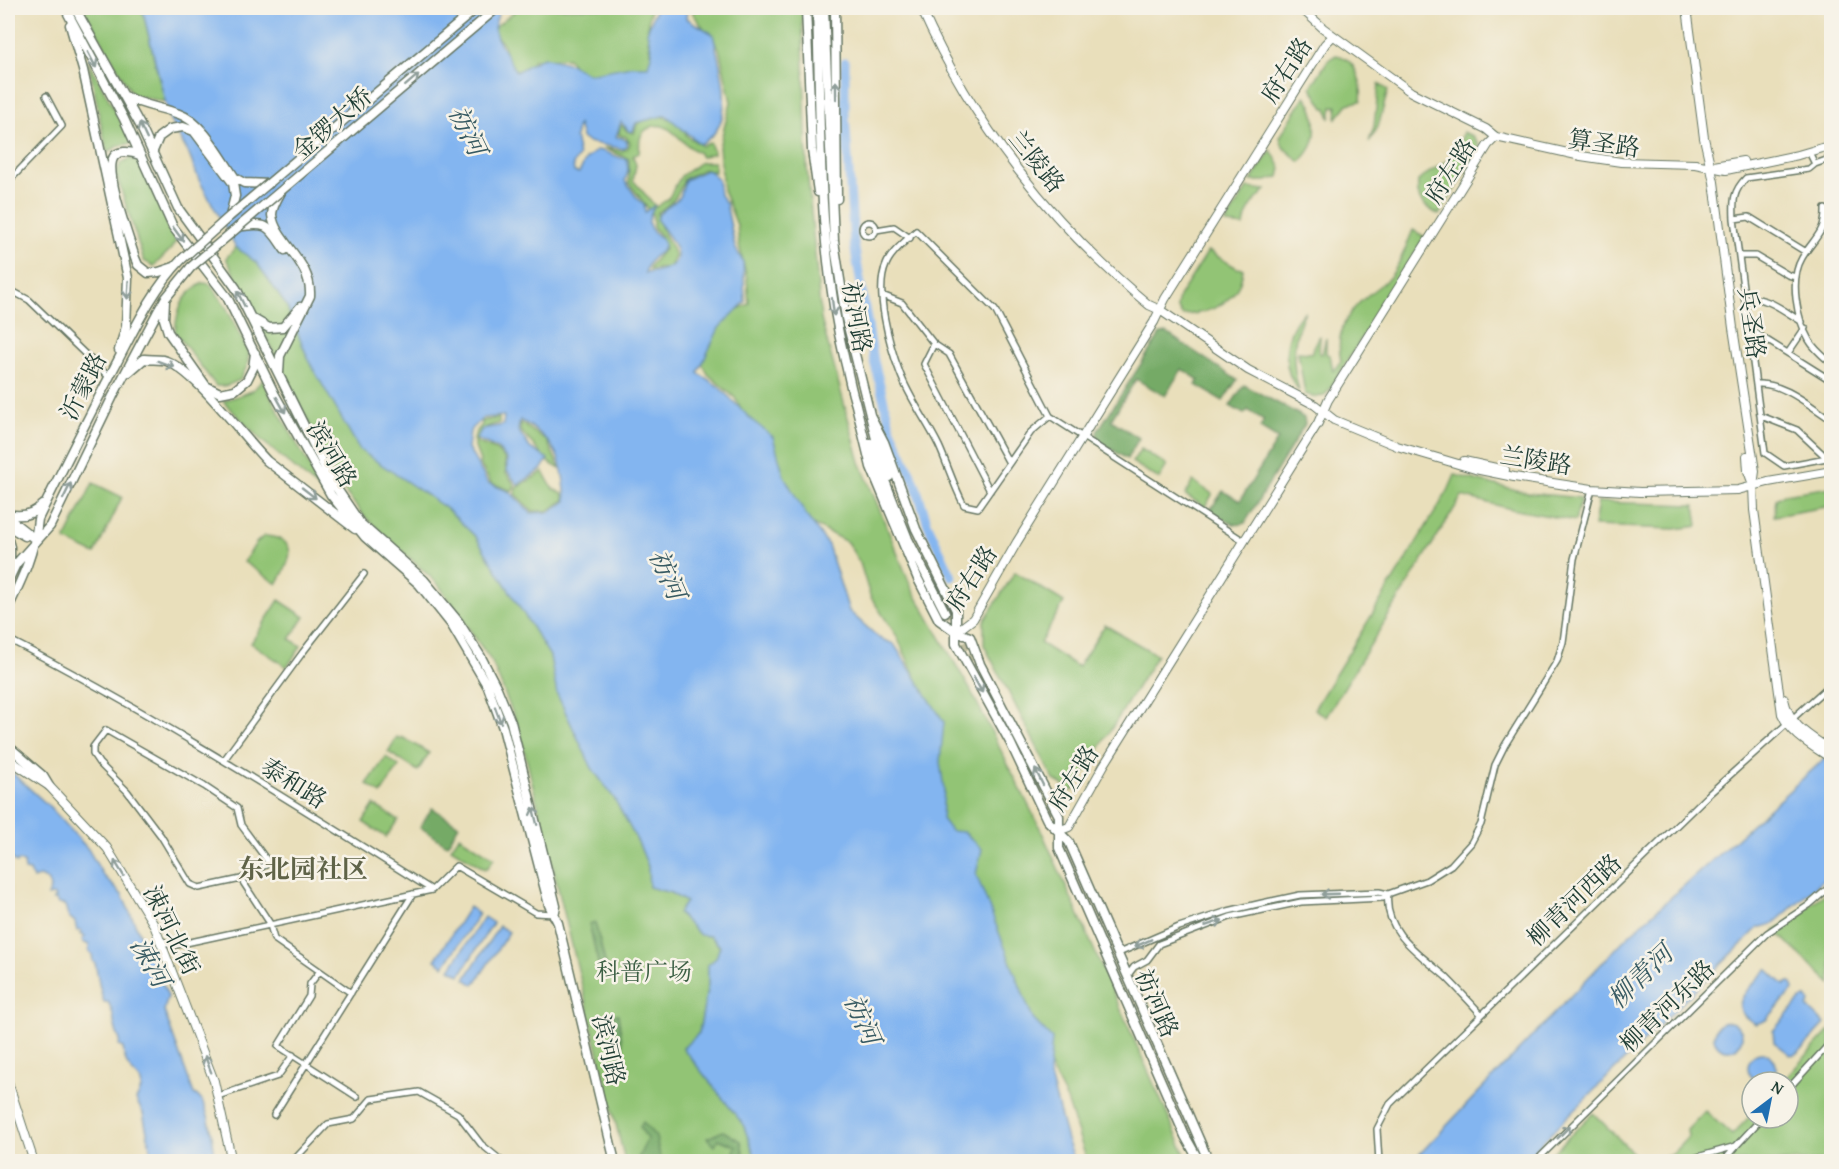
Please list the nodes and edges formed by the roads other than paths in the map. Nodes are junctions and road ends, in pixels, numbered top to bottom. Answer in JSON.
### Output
{"nodes":[{"id":1,"x":65,"y":8,"type":"edge"},
{"id":2,"x":75,"y":8,"type":"edge"},
{"id":3,"x":477,"y":8,"type":"edge"},
{"id":4,"x":497,"y":8,"type":"edge"},
{"id":5,"x":806,"y":8,"type":"edge"},
{"id":6,"x":835,"y":8,"type":"edge"},
{"id":7,"x":921,"y":8,"type":"edge"},
{"id":8,"x":927,"y":8,"type":"edge"},
{"id":9,"x":1301,"y":8,"type":"edge"},
{"id":10,"x":1308,"y":8,"type":"edge"},
{"id":11,"x":1689,"y":8,"type":"edge"},
{"id":12,"x":820,"y":9,"type":"edge"},
{"id":13,"x":1333,"y":36,"type":"junction"},
{"id":14,"x":46,"y":96,"type":"dead end"},
{"id":15,"x":125,"y":96,"type":"junction"},
{"id":16,"x":1496,"y":136,"type":"junction"},
{"id":17,"x":1832,"y":140,"type":"edge"},
{"id":18,"x":1832,"y":145,"type":"edge"},
{"id":19,"x":153,"y":151,"type":"junction"},
{"id":20,"x":1809,"y":152,"type":"junction"},
{"id":21,"x":140,"y":155,"type":"junction"},
{"id":22,"x":1832,"y":158,"type":"edge"},
{"id":23,"x":1815,"y":164,"type":"junction"},
{"id":24,"x":1710,"y":167,"type":"junction"},
{"id":25,"x":8,"y":182,"type":"edge"},
{"id":26,"x":269,"y":184,"type":"junction"},
{"id":27,"x":281,"y":192,"type":"junction"},
{"id":28,"x":822,"y":207,"type":"junction"},
{"id":29,"x":1825,"y":208,"type":"dead end"},
{"id":30,"x":230,"y":216,"type":"junction"},
{"id":31,"x":1734,"y":219,"type":"junction"},
{"id":32,"x":238,"y":227,"type":"junction"},
{"id":33,"x":1824,"y":227,"type":"junction"},
{"id":34,"x":876,"y":230,"type":"dead end"},
{"id":35,"x":833,"y":232,"type":"junction"},
{"id":36,"x":1832,"y":232,"type":"edge"},
{"id":37,"x":910,"y":238,"type":"junction"},
{"id":38,"x":1806,"y":252,"type":"junction"},
{"id":39,"x":1739,"y":256,"type":"junction"},
{"id":40,"x":182,"y":259,"type":"joint"},
{"id":41,"x":175,"y":267,"type":"junction"},
{"id":42,"x":191,"y":267,"type":"joint"},
{"id":43,"x":1796,"y":277,"type":"junction"},
{"id":44,"x":8,"y":289,"type":"edge"},
{"id":45,"x":882,"y":295,"type":"junction"},
{"id":46,"x":165,"y":299,"type":"junction"},
{"id":47,"x":1745,"y":299,"type":"junction"},
{"id":48,"x":1160,"y":309,"type":"junction"},
{"id":49,"x":250,"y":317,"type":"junction"},
{"id":50,"x":1803,"y":325,"type":"junction"},
{"id":51,"x":1749,"y":329,"type":"junction"},
{"id":52,"x":934,"y":344,"type":"junction"},
{"id":53,"x":255,"y":353,"type":"junction"},
{"id":54,"x":1788,"y":353,"type":"junction"},
{"id":55,"x":1832,"y":364,"type":"edge"},
{"id":56,"x":115,"y":366,"type":"junction"},
{"id":57,"x":109,"y":377,"type":"junction"},
{"id":58,"x":279,"y":377,"type":"junction"},
{"id":59,"x":1832,"y":381,"type":"edge"},
{"id":60,"x":119,"y":384,"type":"junction"},
{"id":61,"x":1757,"y":384,"type":"junction"},
{"id":62,"x":855,"y":401,"type":"junction"},
{"id":63,"x":1324,"y":411,"type":"junction"},
{"id":64,"x":870,"y":415,"type":"junction"},
{"id":65,"x":1050,"y":416,"type":"junction"},
{"id":66,"x":1761,"y":416,"type":"junction"},
{"id":67,"x":1832,"y":420,"type":"edge"},
{"id":68,"x":1081,"y":437,"type":"junction"},
{"id":69,"x":1829,"y":457,"type":"edge"},
{"id":70,"x":1009,"y":464,"type":"junction"},
{"id":71,"x":1832,"y":471,"type":"edge"},
{"id":72,"x":1832,"y":477,"type":"edge"},
{"id":73,"x":1753,"y":486,"type":"junction"},
{"id":74,"x":1592,"y":489,"type":"junction"},
{"id":75,"x":990,"y":491,"type":"junction"},
{"id":76,"x":47,"y":500,"type":"junction"},
{"id":77,"x":8,"y":515,"type":"edge"},
{"id":78,"x":8,"y":526,"type":"edge"},
{"id":79,"x":365,"y":537,"type":"junction"},
{"id":80,"x":8,"y":540,"type":"edge"},
{"id":81,"x":36,"y":540,"type":"junction"},
{"id":82,"x":1243,"y":540,"type":"junction"},
{"id":83,"x":364,"y":574,"type":"dead end"},
{"id":84,"x":9,"y":579,"type":"edge"},
{"id":85,"x":8,"y":608,"type":"edge"},
{"id":86,"x":956,"y":632,"type":"junction"},
{"id":87,"x":8,"y":639,"type":"edge"},
{"id":88,"x":1832,"y":683,"type":"edge"},
{"id":89,"x":1789,"y":723,"type":"junction"},
{"id":90,"x":8,"y":746,"type":"edge"},
{"id":91,"x":1819,"y":746,"type":"junction"},
{"id":92,"x":1832,"y":751,"type":"edge"},
{"id":93,"x":8,"y":759,"type":"edge"},
{"id":94,"x":1832,"y":759,"type":"edge"},
{"id":95,"x":224,"y":760,"type":"junction"},
{"id":96,"x":49,"y":786,"type":"junction"},
{"id":97,"x":1058,"y":831,"type":"junction"},
{"id":98,"x":1070,"y":857,"type":"junction"},
{"id":99,"x":241,"y":879,"type":"junction"},
{"id":100,"x":1832,"y":885,"type":"edge"},
{"id":101,"x":432,"y":890,"type":"junction"},
{"id":102,"x":413,"y":894,"type":"junction"},
{"id":103,"x":1388,"y":894,"type":"junction"},
{"id":104,"x":554,"y":914,"type":"junction"},
{"id":105,"x":271,"y":925,"type":"junction"},
{"id":106,"x":161,"y":940,"type":"junction"},
{"id":107,"x":172,"y":946,"type":"junction"},
{"id":108,"x":1116,"y":947,"type":"junction"},
{"id":109,"x":168,"y":960,"type":"junction"},
{"id":110,"x":318,"y":972,"type":"junction"},
{"id":111,"x":1128,"y":975,"type":"junction"},
{"id":112,"x":351,"y":993,"type":"junction"},
{"id":113,"x":1481,"y":1014,"type":"junction"},
{"id":114,"x":1832,"y":1041,"type":"edge"},
{"id":115,"x":293,"y":1055,"type":"junction"},
{"id":116,"x":306,"y":1064,"type":"junction"},
{"id":117,"x":1800,"y":1076,"type":"edge"},
{"id":118,"x":8,"y":1082,"type":"edge"},
{"id":119,"x":218,"y":1096,"type":"junction"},
{"id":120,"x":357,"y":1097,"type":"dead end"},
{"id":121,"x":274,"y":1115,"type":"dead end"},
{"id":122,"x":1751,"y":1130,"type":"edge"},
{"id":123,"x":1736,"y":1146,"type":"junction"},
{"id":124,"x":34,"y":1161,"type":"edge"},
{"id":125,"x":232,"y":1161,"type":"edge"},
{"id":126,"x":292,"y":1161,"type":"edge"},
{"id":127,"x":503,"y":1161,"type":"edge"},
{"id":128,"x":610,"y":1161,"type":"edge"},
{"id":129,"x":615,"y":1161,"type":"edge"},
{"id":130,"x":1203,"y":1161,"type":"edge"},
{"id":131,"x":1379,"y":1161,"type":"edge"},
{"id":132,"x":1535,"y":1161,"type":"edge"},
{"id":133,"x":1680,"y":1161,"type":"edge"},
{"id":134,"x":1723,"y":1161,"type":"edge"}],
"edges":[{"from":1,"to":21,"type":"main road","name":"滨河路","one_way":true},
{"from":1,"to":56,"type":"main road","one_way":true},
{"from":2,"to":15,"type":"main road","name":"滨河路"},
{"from":3,"to":26,"type":"main road","name":"金锣大桥","bridge":true},
{"from":27,"to":4,"type":"main road","name":"金锣大桥","one_way":true,"bridge":true},
{"from":5,"to":28,"type":"main road"},
{"from":35,"to":6,"type":"main road","one_way":true},
{"from":7,"to":48,"type":"main road","name":"兰陵路"},
{"from":8,"to":48,"type":"main road","name":"兰陵路"},
{"from":9,"to":13,"type":"main road","name":"算圣路"},
{"from":10,"to":13,"type":"main road","name":"算圣路"},
{"from":11,"to":24,"type":"main road","name":"兵圣路"},
{"from":12,"to":28,"type":"main road","name":"祊河路"},
{"from":12,"to":35,"type":"main road","name":"祊河路"},
{"from":13,"to":16,"type":"main road","name":"算圣路"},
{"from":13,"to":48,"type":"main road","name":"府右路"},
{"from":14,"to":25,"type":"street"},
{"from":19,"to":15,"type":"main road","name":"滨河路","one_way":true},
{"from":15,"to":26,"type":"main road"},
{"from":16,"to":24,"type":"main road","name":"算圣路"},
{"from":16,"to":63,"type":"main road","name":"府左路"},
{"from":17,"to":24,"type":"main road","name":"算圣路"},
{"from":18,"to":20,"type":"main road","name":"算圣路"},
{"from":19,"to":30,"type":"main road"},
{"from":49,"to":19,"type":"main road","name":"滨河路","one_way":true},
{"from":20,"to":23,"type":"street"},
{"from":20,"to":24,"type":"main road","name":"算圣路"},
{"from":21,"to":41,"type":"main road"},
{"from":21,"to":53,"type":"main road","name":"滨河路","one_way":true},
{"from":22,"to":23,"type":"street"},
{"from":23,"to":31,"type":"street"},
{"from":24,"to":73,"type":"main road","name":"兵圣路"},
{"from":26,"to":30,"type":"main road","name":"金锣大桥","bridge":true},
{"from":27,"to":32,"type":"main road","name":"金锣大桥","bridge":true},
{"from":27,"to":58,"type":"main road"},
{"from":28,"to":62,"type":"main road","name":"祊河路","one_way":true},
{"from":29,"to":33,"type":"street"},
{"from":30,"to":40,"type":"main road","name":"金锣大桥","bridge":true},
{"from":31,"to":38,"type":"street"},
{"from":31,"to":39,"type":"street"},
{"from":32,"to":42,"type":"main road","name":"金锣大桥","bridge":true},
{"from":32,"to":49,"type":"main road"},
{"from":33,"to":36,"type":"street"},
{"from":33,"to":38,"type":"street"},
{"from":34,"to":37,"type":"street"},
{"from":35,"to":64,"type":"main road","name":"祊河路"},
{"from":37,"to":45,"type":"street"},
{"from":37,"to":65,"type":"street"},
{"from":38,"to":43,"type":"street"},
{"from":39,"to":43,"type":"street"},
{"from":39,"to":47,"type":"street"},
{"from":40,"to":41,"type":"main road","name":"沂蒙路"},
{"from":41,"to":56,"type":"main road","name":"沂蒙路"},
{"from":42,"to":46,"type":"main road","name":"沂蒙路"},
{"from":43,"to":50,"type":"street"},
{"from":44,"to":57,"type":"street"},
{"from":45,"to":52,"type":"street"},
{"from":45,"to":75,"type":"street"},
{"from":46,"to":53,"type":"main road"},
{"from":46,"to":60,"type":"main road","name":"沂蒙路"},
{"from":47,"to":50,"type":"street"},
{"from":47,"to":51,"type":"street"},
{"from":48,"to":63,"type":"main road","name":"兰陵路"},
{"from":48,"to":68,"type":"main road","name":"府右路"},
{"from":49,"to":58,"type":"main road","name":"滨河路"},
{"from":50,"to":54,"type":"street"},
{"from":50,"to":55,"type":"street"},
{"from":51,"to":54,"type":"street"},
{"from":51,"to":61,"type":"street"},
{"from":52,"to":70,"type":"street"},
{"from":52,"to":75,"type":"street"},
{"from":53,"to":79,"type":"main road","name":"滨河路","one_way":true},
{"from":54,"to":59,"type":"street"},
{"from":56,"to":57,"type":"main road","name":"沂蒙路"},
{"from":57,"to":76,"type":"main road","name":"沂蒙路"},
{"from":104,"to":58,"type":"main road","name":"滨河路","one_way":true},
{"from":60,"to":79,"type":"main road","one_way":true},
{"from":81,"to":60,"type":"main road","name":"沂蒙路","one_way":true},
{"from":61,"to":66,"type":"street"},
{"from":61,"to":67,"type":"street"},
{"from":62,"to":64,"type":"main road","name":"祊河路"},
{"from":62,"to":86,"type":"main road"},
{"from":63,"to":73,"type":"main road","name":"兰陵路"},
{"from":63,"to":74,"type":"main road","name":"兰陵路"},
{"from":63,"to":82,"type":"main road","name":"府左路"},
{"from":64,"to":86,"type":"main road"},
{"from":65,"to":68,"type":"street"},
{"from":65,"to":70,"type":"street"},
{"from":66,"to":69,"type":"street"},
{"from":66,"to":69,"type":"street"},
{"from":68,"to":82,"type":"street"},
{"from":68,"to":86,"type":"main road","name":"府右路"},
{"from":70,"to":75,"type":"street"},
{"from":71,"to":73,"type":"main road","name":"兰陵路"},
{"from":72,"to":73,"type":"main road","name":"兰陵路"},
{"from":73,"to":74,"type":"main road","name":"兰陵路"},
{"from":73,"to":89,"type":"main road","name":"兵圣路"},
{"from":74,"to":103,"type":"street"},
{"from":76,"to":77,"type":"main road"},
{"from":76,"to":81,"type":"main road","name":"沂蒙路"},
{"from":77,"to":81,"type":"main road"},
{"from":78,"to":81,"type":"main road"},
{"from":79,"to":104,"type":"main road","name":"滨河路","one_way":true},
{"from":80,"to":84,"type":"main road"},
{"from":81,"to":84,"type":"main road","name":"沂蒙路"},
{"from":81,"to":85,"type":"main road","name":"沂蒙路"},
{"from":82,"to":97,"type":"main road","name":"府左路"},
{"from":83,"to":95,"type":"street"},
{"from":86,"to":97,"type":"main road","one_way":true},
{"from":97,"to":86,"type":"main road","one_way":true},
{"from":87,"to":95,"type":"street","name":"泰和路"},
{"from":88,"to":89,"type":"street","name":"柳青河西路"},
{"from":89,"to":91,"type":"main road"},
{"from":89,"to":113,"type":"street","name":"柳青河西路"},
{"from":90,"to":96,"type":"main road"},
{"from":91,"to":92,"type":"main road"},
{"from":91,"to":94,"type":"main road"},
{"from":93,"to":96,"type":"main road","name":"涑河北街"},
{"from":95,"to":101,"type":"street","name":"泰和路"},
{"from":106,"to":96,"type":"main road","name":"涑河北街","one_way":true},
{"from":97,"to":98,"type":"main road"},
{"from":98,"to":108,"type":"main road"},
{"from":98,"to":130,"type":"main road"},
{"from":99,"to":99,"type":"street"},
{"from":99,"to":105,"type":"street"},
{"from":132,"to":100,"type":"street","name":"柳青河东路","one_way":true},
{"from":101,"to":102,"type":"street"},
{"from":101,"to":104,"type":"street"},
{"from":102,"to":105,"type":"street"},
{"from":102,"to":112,"type":"street"},
{"from":103,"to":108,"type":"street","one_way":true},
{"from":111,"to":103,"type":"street","one_way":true},
{"from":103,"to":113,"type":"street"},
{"from":104,"to":128,"type":"main road","name":"滨河路"},
{"from":104,"to":129,"type":"main road","name":"滨河路"},
{"from":105,"to":107,"type":"street"},
{"from":105,"to":110,"type":"street"},
{"from":106,"to":107,"type":"street"},
{"from":106,"to":109,"type":"main road","name":"涑河北街"},
{"from":107,"to":109,"type":"street"},
{"from":108,"to":111,"type":"main road"},
{"from":119,"to":109,"type":"main road","name":"涑河北街","one_way":true},
{"from":110,"to":112,"type":"street"},
{"from":110,"to":115,"type":"street"},
{"from":111,"to":130,"type":"main road"},
{"from":112,"to":116,"type":"street"},
{"from":113,"to":131,"type":"street","name":"柳青河西路"},
{"from":114,"to":117,"type":"street"},
{"from":115,"to":116,"type":"street"},
{"from":115,"to":119,"type":"street"},
{"from":116,"to":120,"type":"street"},
{"from":116,"to":121,"type":"street"},
{"from":118,"to":124,"type":"main road"},
{"from":119,"to":125,"type":"main road","name":"涑河北街"},
{"from":122,"to":123,"type":"street"},
{"from":123,"to":133,"type":"street"},
{"from":123,"to":134,"type":"street"},
{"from":126,"to":127,"type":"street"}]}
